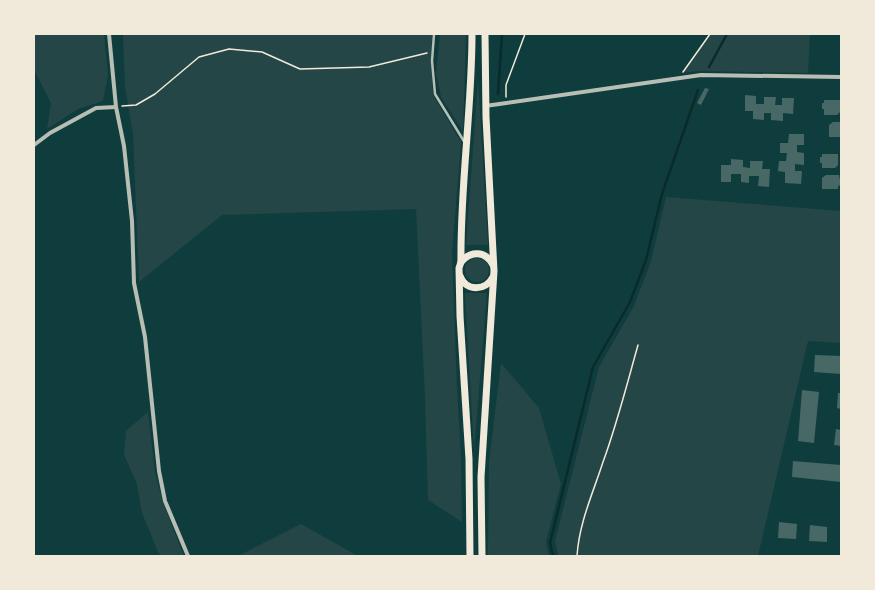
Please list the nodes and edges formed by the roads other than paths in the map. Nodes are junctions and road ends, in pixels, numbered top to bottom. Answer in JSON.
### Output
{"nodes":[{"id":1,"x":109,"y":34,"type":"edge"},
{"id":2,"x":434,"y":34,"type":"edge"},
{"id":3,"x":472,"y":34,"type":"edge"},
{"id":4,"x":485,"y":34,"type":"edge"},
{"id":5,"x":841,"y":77,"type":"edge"},
{"id":6,"x":485,"y":106,"type":"junction"},
{"id":7,"x":116,"y":107,"type":"junction"},
{"id":8,"x":34,"y":145,"type":"edge"},
{"id":9,"x":467,"y":148,"type":"junction"},
{"id":10,"x":461,"y":262,"type":"junction"},
{"id":11,"x":493,"y":265,"type":"junction"},
{"id":12,"x":459,"y":274,"type":"junction"},
{"id":13,"x":493,"y":276,"type":"junction"},
{"id":14,"x":188,"y":556,"type":"edge"},
{"id":15,"x":470,"y":556,"type":"edge"},
{"id":16,"x":482,"y":556,"type":"edge"}],
"edges":[{"from":1,"to":7,"type":"street"},
{"from":2,"to":9,"type":"lane"},
{"from":3,"to":9,"type":"main road"},
{"from":4,"to":6,"type":"main road"},
{"from":5,"to":6,"type":"street"},
{"from":6,"to":11,"type":"main road"},
{"from":7,"to":8,"type":"street"},
{"from":7,"to":14,"type":"street"},
{"from":9,"to":10,"type":"main road"},
{"from":10,"to":11,"type":"main road"},
{"from":10,"to":12,"type":"main road"},
{"from":11,"to":13,"type":"main road"},
{"from":12,"to":13,"type":"main road"},
{"from":12,"to":15,"type":"main road"},
{"from":13,"to":16,"type":"main road"}]}
